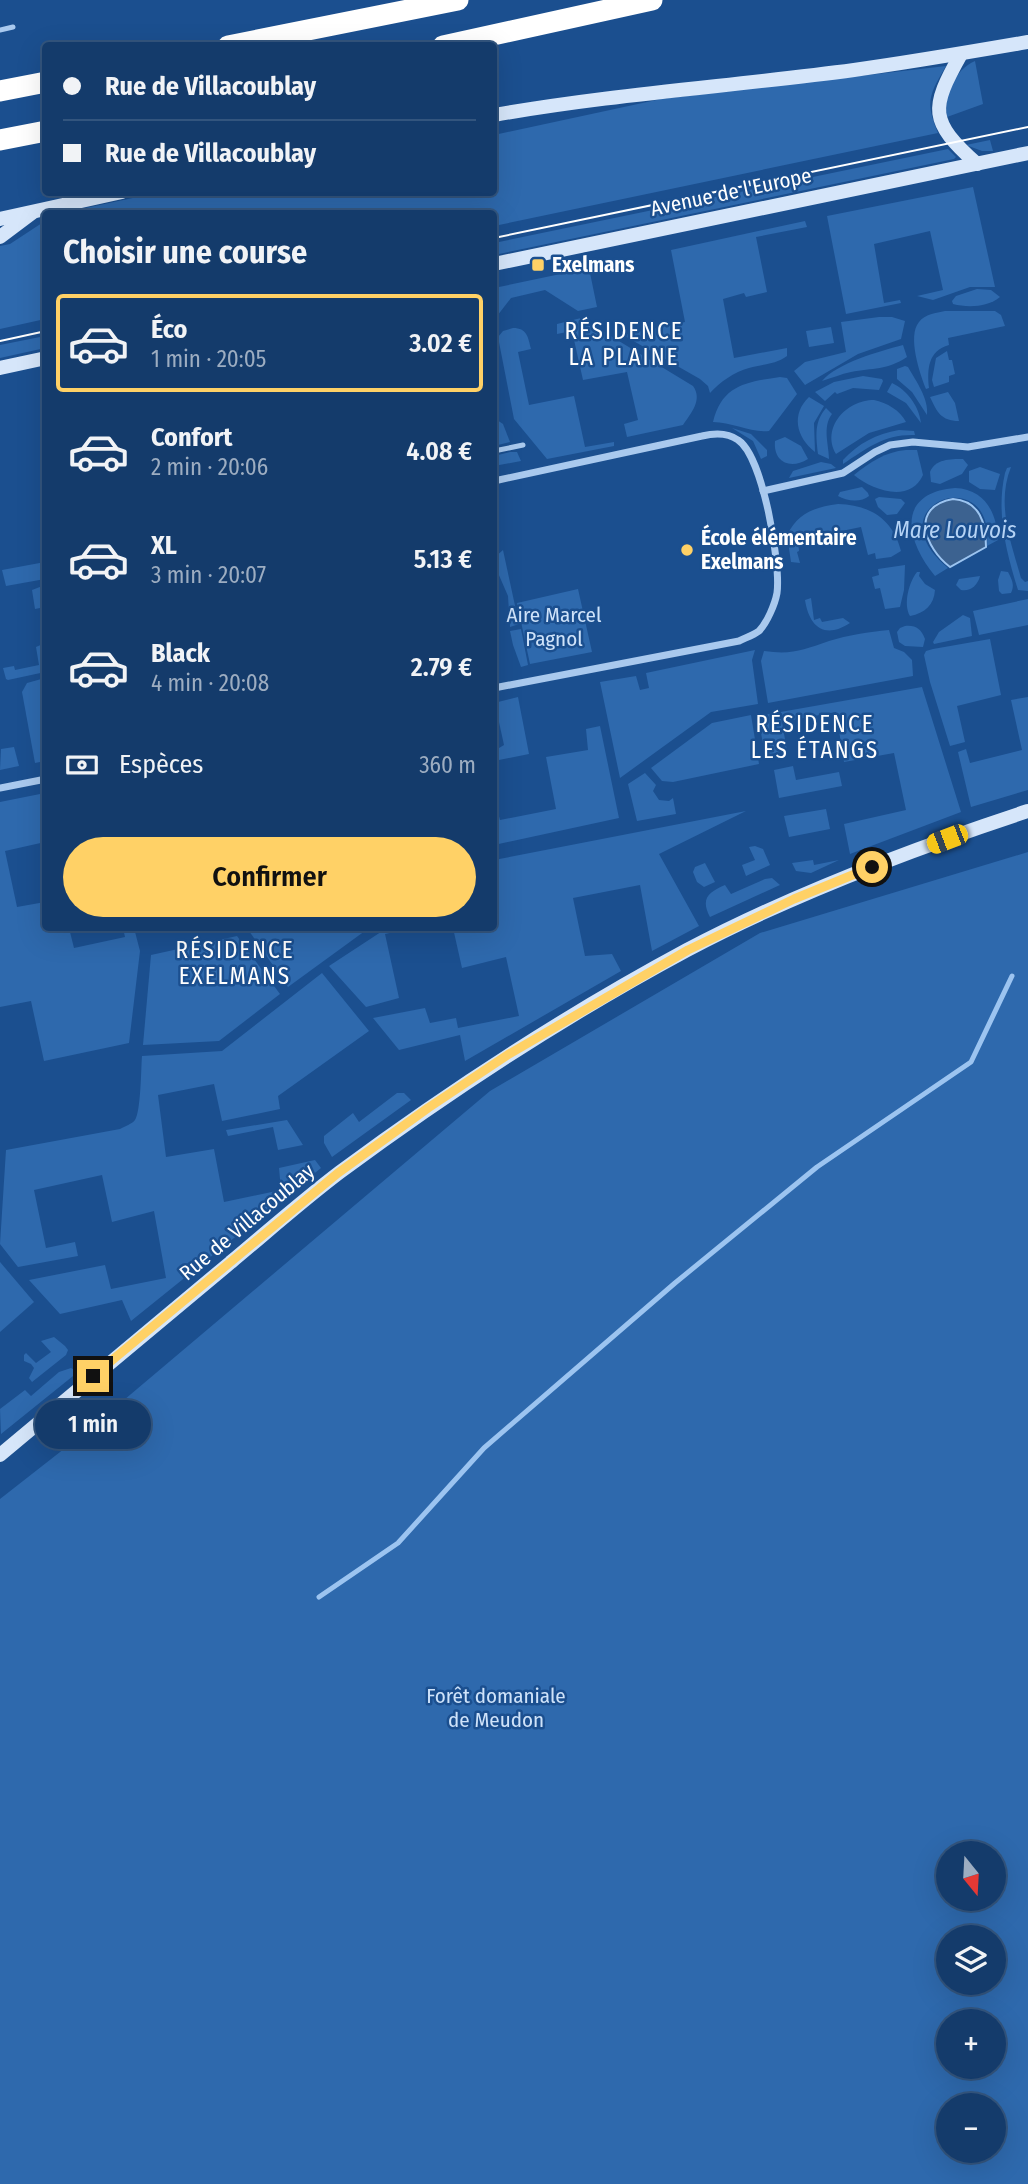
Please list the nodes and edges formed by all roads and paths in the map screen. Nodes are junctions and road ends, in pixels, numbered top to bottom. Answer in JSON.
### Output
{"nodes":[{"id":1,"x":458,"y":0,"type":"edge"},
{"id":2,"x":652,"y":0,"type":"edge"},
{"id":3,"x":13,"y":27,"type":"dead end"},
{"id":4,"x":0,"y":30,"type":"edge"},
{"id":5,"x":1028,"y":41,"type":"edge"},
{"id":6,"x":248,"y":42,"type":"edge"},
{"id":7,"x":461,"y":42,"type":"edge"},
{"id":8,"x":961,"y":54,"type":"junction"},
{"id":9,"x":42,"y":83,"type":"edge"},
{"id":10,"x":0,"y":91,"type":"edge"},
{"id":11,"x":497,"y":114,"type":"edge"},
{"id":12,"x":42,"y":132,"type":"edge"},
{"id":13,"x":0,"y":140,"type":"edge"},
{"id":14,"x":1028,"y":153,"type":"edge"},
{"id":15,"x":977,"y":163,"type":"junction"},
{"id":16,"x":104,"y":196,"type":"edge"},
{"id":17,"x":33,"y":212,"type":"junction"},
{"id":18,"x":0,"y":219,"type":"edge"},
{"id":19,"x":0,"y":237,"type":"edge"},
{"id":20,"x":497,"y":263,"type":"edge"},
{"id":21,"x":42,"y":359,"type":"edge"},
{"id":22,"x":0,"y":368,"type":"edge"},
{"id":23,"x":1028,"y":437,"type":"edge"},
{"id":24,"x":523,"y":445,"type":"dead end"},
{"id":25,"x":497,"y":450,"type":"edge"},
{"id":26,"x":497,"y":480,"type":"edge"},
{"id":27,"x":763,"y":491,"type":"junction"},
{"id":28,"x":497,"y":687,"type":"edge"},
{"id":29,"x":42,"y":780,"type":"edge"},
{"id":30,"x":0,"y":788,"type":"edge"},
{"id":31,"x":1028,"y":811,"type":"edge"},
{"id":32,"x":0,"y":1455,"type":"edge"}],
"edges":[{"from":1,"to":6,"type":"highway"},
{"from":2,"to":7,"type":"highway"},
{"from":3,"to":4,"type":"lane"},
{"from":5,"to":8,"type":"main road"},
{"from":8,"to":11,"type":"main road"},
{"from":8,"to":15,"type":"main road"},
{"from":9,"to":10,"type":"highway"},
{"from":12,"to":13,"type":"highway"},
{"from":14,"to":15,"type":"main road","name":"Avenue de l'Europe"},
{"from":15,"to":20,"type":"main road","name":"Avenue de l'Europe"},
{"from":16,"to":17,"type":"main road"},
{"from":17,"to":18,"type":"main road"},
{"from":17,"to":19,"type":"main road"},
{"from":21,"to":22,"type":"main road"},
{"from":23,"to":27,"type":"street"},
{"from":24,"to":25,"type":"lane"},
{"from":26,"to":27,"type":"street"},
{"from":27,"to":28,"type":"street"},
{"from":29,"to":30,"type":"street"},
{"from":31,"to":32,"type":"main road","name":"Rue de Villacoublay"}]}
